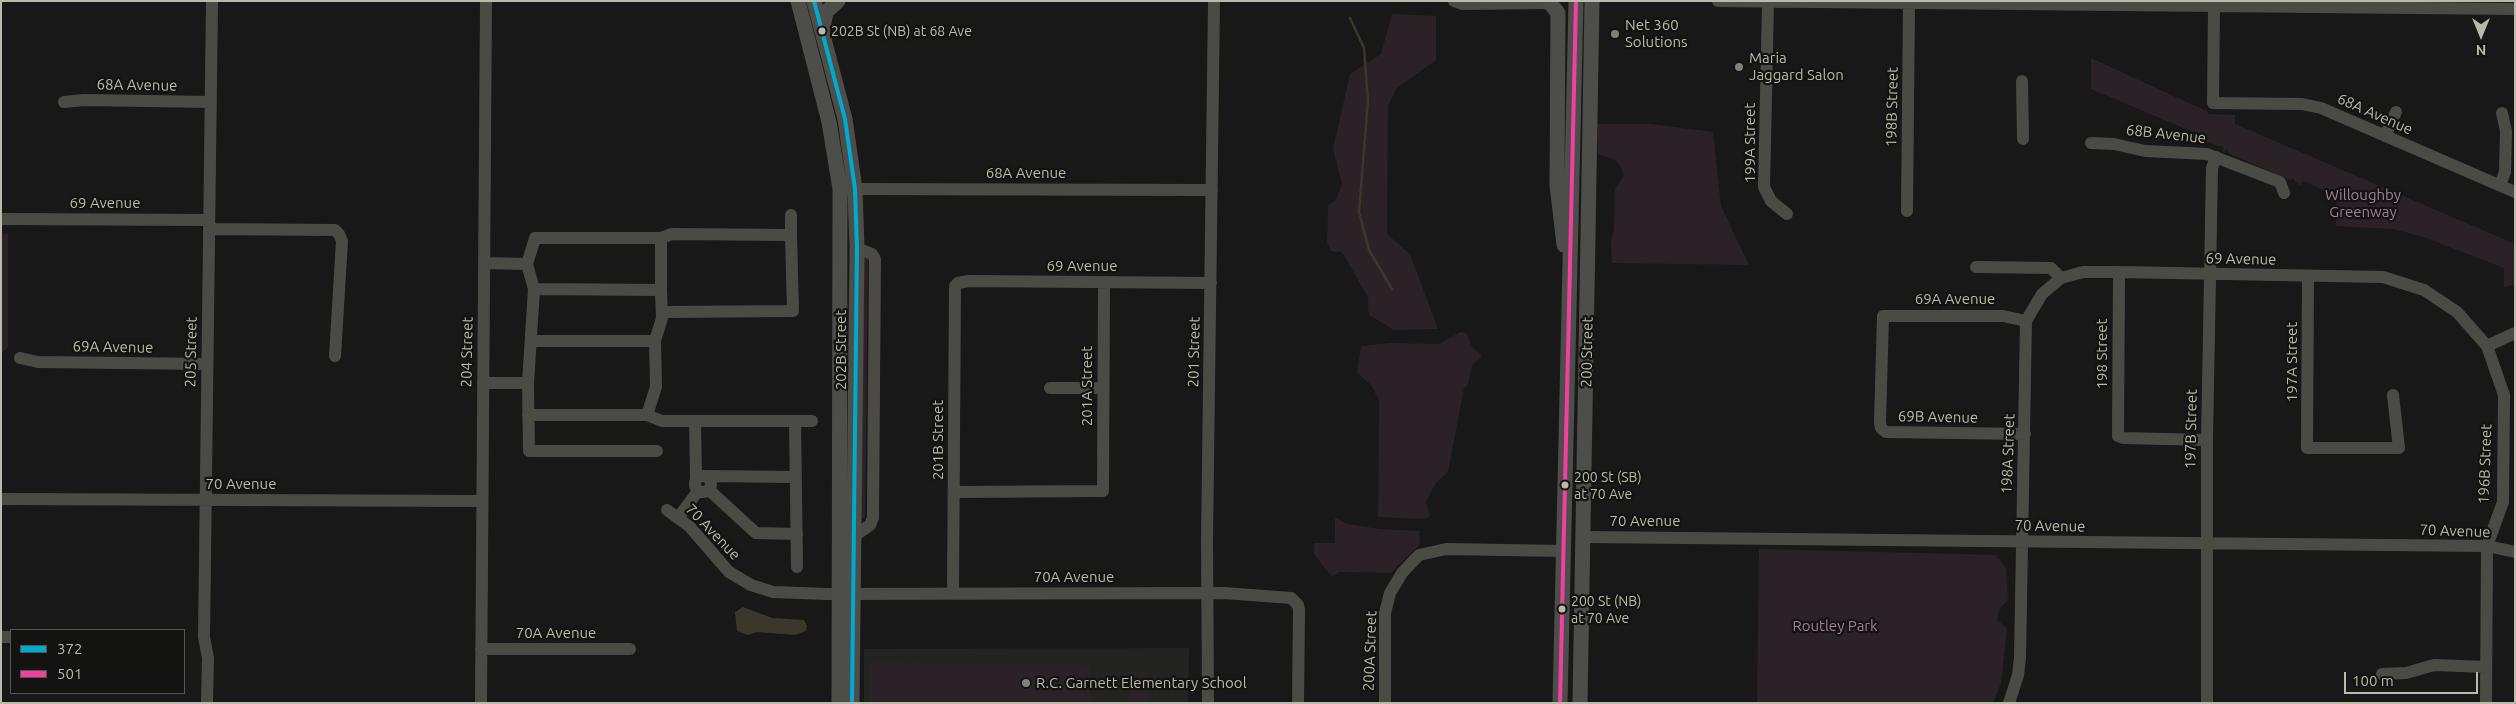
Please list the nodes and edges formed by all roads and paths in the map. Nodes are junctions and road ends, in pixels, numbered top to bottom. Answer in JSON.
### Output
{"nodes":[{"id":1,"x":212,"y":1,"type":"edge"},
{"id":2,"x":486,"y":1,"type":"edge"},
{"id":3,"x":798,"y":1,"type":"edge"},
{"id":4,"x":814,"y":1,"type":"edge"},
{"id":5,"x":838,"y":1,"type":"edge"},
{"id":6,"x":1214,"y":1,"type":"edge"},
{"id":7,"x":1454,"y":1,"type":"edge"},
{"id":8,"x":1576,"y":1,"type":"edge"},
{"id":9,"x":1592,"y":1,"type":"edge"},
{"id":10,"x":1718,"y":1,"type":"edge"},
{"id":11,"x":1550,"y":3,"type":"joint"},
{"id":12,"x":1768,"y":3,"type":"junction"},
{"id":13,"x":1909,"y":4,"type":"junction"},
{"id":14,"x":2401,"y":5,"type":"edge"},
{"id":15,"x":2214,"y":6,"type":"junction"},
{"id":16,"x":2515,"y":9,"type":"edge"},
{"id":17,"x":824,"y":42,"type":"junction"},
{"id":18,"x":2022,"y":80,"type":"dead end"},
{"id":19,"x":64,"y":102,"type":"dead end"},
{"id":20,"x":211,"y":102,"type":"junction"},
{"id":21,"x":2396,"y":112,"type":"dead end"},
{"id":22,"x":2502,"y":113,"type":"dead end"},
{"id":23,"x":2385,"y":136,"type":"junction"},
{"id":24,"x":2023,"y":139,"type":"dead end"},
{"id":25,"x":2091,"y":143,"type":"dead end"},
{"id":26,"x":2216,"y":158,"type":"junction"},
{"id":27,"x":2500,"y":185,"type":"junction"},
{"id":28,"x":840,"y":189,"type":"junction"},
{"id":29,"x":855,"y":189,"type":"junction"},
{"id":30,"x":1212,"y":190,"type":"junction"},
{"id":31,"x":2515,"y":192,"type":"edge"},
{"id":32,"x":2284,"y":193,"type":"dead end"},
{"id":33,"x":1907,"y":211,"type":"dead end"},
{"id":34,"x":1787,"y":214,"type":"dead end"},
{"id":35,"x":791,"y":215,"type":"dead end"},
{"id":36,"x":1,"y":219,"type":"edge"},
{"id":37,"x":209,"y":225,"type":"junction"},
{"id":38,"x":791,"y":235,"type":"junction"},
{"id":39,"x":661,"y":238,"type":"junction"},
{"id":40,"x":484,"y":263,"type":"junction"},
{"id":41,"x":527,"y":264,"type":"junction"},
{"id":42,"x":1976,"y":267,"type":"dead end"},
{"id":43,"x":2119,"y":272,"type":"junction"},
{"id":44,"x":2211,"y":275,"type":"junction"},
{"id":45,"x":2308,"y":276,"type":"junction"},
{"id":46,"x":2061,"y":278,"type":"junction"},
{"id":47,"x":1104,"y":282,"type":"junction"},
{"id":48,"x":1211,"y":283,"type":"junction"},
{"id":49,"x":955,"y":286,"type":"joint"},
{"id":50,"x":1568,"y":288,"type":"junction"},
{"id":51,"x":534,"y":289,"type":"junction"},
{"id":52,"x":661,"y":290,"type":"junction"},
{"id":53,"x":662,"y":312,"type":"junction"},
{"id":54,"x":2026,"y":321,"type":"junction"},
{"id":55,"x":2515,"y":333,"type":"edge"},
{"id":56,"x":655,"y":340,"type":"junction"},
{"id":57,"x":531,"y":341,"type":"junction"},
{"id":58,"x":2487,"y":346,"type":"junction"},
{"id":59,"x":335,"y":356,"type":"dead end"},
{"id":60,"x":20,"y":358,"type":"dead end"},
{"id":61,"x":207,"y":364,"type":"junction"},
{"id":62,"x":483,"y":383,"type":"junction"},
{"id":63,"x":528,"y":383,"type":"junction"},
{"id":64,"x":1050,"y":388,"type":"dead end"},
{"id":65,"x":1103,"y":388,"type":"junction"},
{"id":66,"x":2393,"y":395,"type":"dead end"},
{"id":67,"x":528,"y":415,"type":"junction"},
{"id":68,"x":647,"y":415,"type":"junction"},
{"id":69,"x":695,"y":421,"type":"junction"},
{"id":70,"x":796,"y":421,"type":"junction"},
{"id":71,"x":812,"y":421,"type":"dead end"},
{"id":72,"x":1881,"y":428,"type":"joint"},
{"id":73,"x":2025,"y":434,"type":"junction"},
{"id":74,"x":2207,"y":440,"type":"junction"},
{"id":75,"x":657,"y":451,"type":"dead end"},
{"id":76,"x":796,"y":476,"type":"junction"},
{"id":77,"x":702,"y":484,"type":"junction"},
{"id":78,"x":955,"y":492,"type":"junction"},
{"id":79,"x":1,"y":499,"type":"edge"},
{"id":80,"x":206,"y":500,"type":"junction"},
{"id":81,"x":482,"y":501,"type":"junction"},
{"id":82,"x":1564,"y":501,"type":"junction"},
{"id":83,"x":667,"y":510,"type":"dead end"},
{"id":84,"x":678,"y":518,"type":"junction"},
{"id":85,"x":796,"y":534,"type":"junction"},
{"id":86,"x":1584,"y":537,"type":"junction"},
{"id":87,"x":2022,"y":542,"type":"junction"},
{"id":88,"x":2207,"y":544,"type":"junction"},
{"id":89,"x":2487,"y":546,"type":"junction"},
{"id":90,"x":1563,"y":551,"type":"junction"},
{"id":91,"x":2515,"y":552,"type":"edge"},
{"id":92,"x":797,"y":567,"type":"dead end"},
{"id":93,"x":953,"y":593,"type":"junction"},
{"id":94,"x":845,"y":594,"type":"junction"},
{"id":95,"x":1208,"y":594,"type":"junction"},
{"id":96,"x":481,"y":649,"type":"junction"},
{"id":97,"x":630,"y":649,"type":"dead end"},
{"id":98,"x":2486,"y":668,"type":"junction"},
{"id":99,"x":2382,"y":674,"type":"dead end"},
{"id":100,"x":207,"y":703,"type":"edge"},
{"id":101,"x":481,"y":703,"type":"edge"},
{"id":102,"x":839,"y":703,"type":"edge"},
{"id":103,"x":852,"y":703,"type":"edge"},
{"id":104,"x":1208,"y":703,"type":"edge"},
{"id":105,"x":1298,"y":703,"type":"edge"},
{"id":106,"x":1385,"y":703,"type":"edge"},
{"id":107,"x":1560,"y":703,"type":"edge"},
{"id":108,"x":1580,"y":703,"type":"edge"},
{"id":109,"x":2009,"y":703,"type":"edge"},
{"id":110,"x":2207,"y":703,"type":"edge"},
{"id":111,"x":2486,"y":703,"type":"edge"}],
"edges":[{"from":1,"to":20,"type":"street","name":"205 Street"},
{"from":2,"to":40,"type":"street","name":"204 Street"},
{"from":3,"to":28,"type":"main road","name":"202B Street"},
{"from":4,"to":17,"type":"main road","name":"202B Street"},
{"from":5,"to":17,"type":"main road"},
{"from":6,"to":30,"type":"street","name":"201 Street"},
{"from":7,"to":11,"type":"street"},
{"from":8,"to":50,"type":"main road","name":"200 Street"},
{"from":9,"to":86,"type":"main road","name":"200 Street"},
{"from":10,"to":12,"type":"street"},
{"from":11,"to":50,"type":"main road"},
{"from":12,"to":13,"type":"street"},
{"from":12,"to":34,"type":"street","name":"199A Street"},
{"from":13,"to":15,"type":"street"},
{"from":13,"to":33,"type":"street","name":"198B Street"},
{"from":14,"to":15,"type":"street"},
{"from":14,"to":16,"type":"street"},
{"from":15,"to":23,"type":"street","name":"68A Avenue"},
{"from":17,"to":29,"type":"main road","name":"202B Street"},
{"from":18,"to":24,"type":"street"},
{"from":19,"to":20,"type":"street","name":"68A Avenue"},
{"from":20,"to":37,"type":"street","name":"205 Street"},
{"from":21,"to":23,"type":"street"},
{"from":22,"to":27,"type":"street"},
{"from":23,"to":27,"type":"street","name":"68A Avenue"},
{"from":25,"to":26,"type":"street","name":"68B Avenue"},
{"from":26,"to":32,"type":"street","name":"68B Avenue"},
{"from":26,"to":44,"type":"street","name":"197B Street"},
{"from":27,"to":31,"type":"street","name":"68A Avenue"},
{"from":28,"to":29,"type":"street","name":"68A Avenue"},
{"from":28,"to":94,"type":"main road","name":"202B Street"},
{"from":29,"to":30,"type":"street","name":"68A Avenue"},
{"from":29,"to":94,"type":"main road","name":"202B Street"},
{"from":30,"to":48,"type":"street","name":"201 Street"},
{"from":35,"to":38,"type":"street"},
{"from":36,"to":37,"type":"street","name":"69 Avenue"},
{"from":37,"to":59,"type":"street","name":"69 Avenue"},
{"from":37,"to":61,"type":"street","name":"205 Street"},
{"from":38,"to":39,"type":"street"},
{"from":38,"to":53,"type":"street"},
{"from":39,"to":41,"type":"street"},
{"from":39,"to":52,"type":"street"},
{"from":40,"to":41,"type":"street"},
{"from":40,"to":62,"type":"street","name":"204 Street"},
{"from":41,"to":51,"type":"street"},
{"from":42,"to":46,"type":"street"},
{"from":43,"to":44,"type":"street","name":"69 Avenue"},
{"from":43,"to":46,"type":"street","name":"69 Avenue"},
{"from":43,"to":74,"type":"street","name":"198 Street"},
{"from":44,"to":45,"type":"street","name":"69 Avenue"},
{"from":44,"to":74,"type":"street","name":"197B Street"},
{"from":45,"to":58,"type":"street","name":"69 Avenue"},
{"from":45,"to":66,"type":"street","name":"197A Street"},
{"from":46,"to":54,"type":"street"},
{"from":47,"to":48,"type":"street","name":"69 Avenue"},
{"from":47,"to":49,"type":"street","name":"69 Avenue"},
{"from":47,"to":65,"type":"street","name":"201A Street"},
{"from":48,"to":95,"type":"street","name":"201 Street"},
{"from":49,"to":78,"type":"street","name":"201B Street"},
{"from":50,"to":82,"type":"main road","name":"200 Street"},
{"from":51,"to":52,"type":"street"},
{"from":51,"to":57,"type":"street"},
{"from":52,"to":53,"type":"street"},
{"from":53,"to":56,"type":"street"},
{"from":54,"to":72,"type":"street","name":"69A Avenue"},
{"from":54,"to":73,"type":"street","name":"198A Street"},
{"from":55,"to":58,"type":"street"},
{"from":56,"to":57,"type":"street"},
{"from":56,"to":68,"type":"street"},
{"from":57,"to":63,"type":"street"},
{"from":58,"to":89,"type":"street","name":"196B Street"},
{"from":60,"to":61,"type":"street","name":"69A Avenue"},
{"from":61,"to":80,"type":"street","name":"205 Street"},
{"from":62,"to":63,"type":"street"},
{"from":62,"to":81,"type":"street","name":"204 Street"},
{"from":63,"to":67,"type":"street"},
{"from":64,"to":65,"type":"street"},
{"from":65,"to":78,"type":"street","name":"201A Street"},
{"from":67,"to":68,"type":"street"},
{"from":67,"to":75,"type":"street"},
{"from":68,"to":69,"type":"street"},
{"from":69,"to":70,"type":"street"},
{"from":69,"to":77,"type":"street"},
{"from":70,"to":71,"type":"street"},
{"from":70,"to":76,"type":"street"},
{"from":72,"to":73,"type":"street","name":"69B Avenue"},
{"from":73,"to":87,"type":"street","name":"198A Street"},
{"from":74,"to":88,"type":"street","name":"197B Street"},
{"from":76,"to":77,"type":"street"},
{"from":76,"to":85,"type":"street"},
{"from":77,"to":84,"type":"street"},
{"from":77,"to":85,"type":"street"},
{"from":78,"to":93,"type":"street","name":"201B Street"},
{"from":79,"to":80,"type":"street","name":"70 Avenue"},
{"from":80,"to":81,"type":"street","name":"70 Avenue"},
{"from":80,"to":100,"type":"street","name":"205 Street"},
{"from":81,"to":96,"type":"street","name":"204 Street"},
{"from":82,"to":86,"type":"main road"},
{"from":82,"to":90,"type":"main road","name":"200 Street"},
{"from":83,"to":84,"type":"street","name":"70 Avenue"},
{"from":84,"to":94,"type":"street","name":"70 Avenue"},
{"from":85,"to":92,"type":"street"},
{"from":86,"to":87,"type":"street","name":"70 Avenue"},
{"from":86,"to":108,"type":"main road","name":"200 Street"},
{"from":87,"to":88,"type":"street","name":"70 Avenue"},
{"from":87,"to":109,"type":"street","name":"198A Street"},
{"from":88,"to":89,"type":"street","name":"70 Avenue"},
{"from":88,"to":110,"type":"street","name":"197B Street"},
{"from":89,"to":91,"type":"street","name":"70 Avenue"},
{"from":89,"to":98,"type":"street","name":"196B Street"},
{"from":90,"to":106,"type":"street","name":"200A Street"},
{"from":90,"to":107,"type":"main road","name":"200 Street"},
{"from":93,"to":94,"type":"street","name":"70A Avenue"},
{"from":93,"to":95,"type":"street","name":"70A Avenue"},
{"from":94,"to":102,"type":"main road","name":"202B Street"},
{"from":94,"to":103,"type":"main road","name":"202B Street"},
{"from":95,"to":104,"type":"street","name":"201 Street"},
{"from":95,"to":105,"type":"street","name":"70A Avenue"},
{"from":96,"to":97,"type":"street","name":"70A Avenue"},
{"from":96,"to":101,"type":"street","name":"204 Street"},
{"from":98,"to":99,"type":"street"},
{"from":98,"to":111,"type":"street","name":"196B Street"}]}
